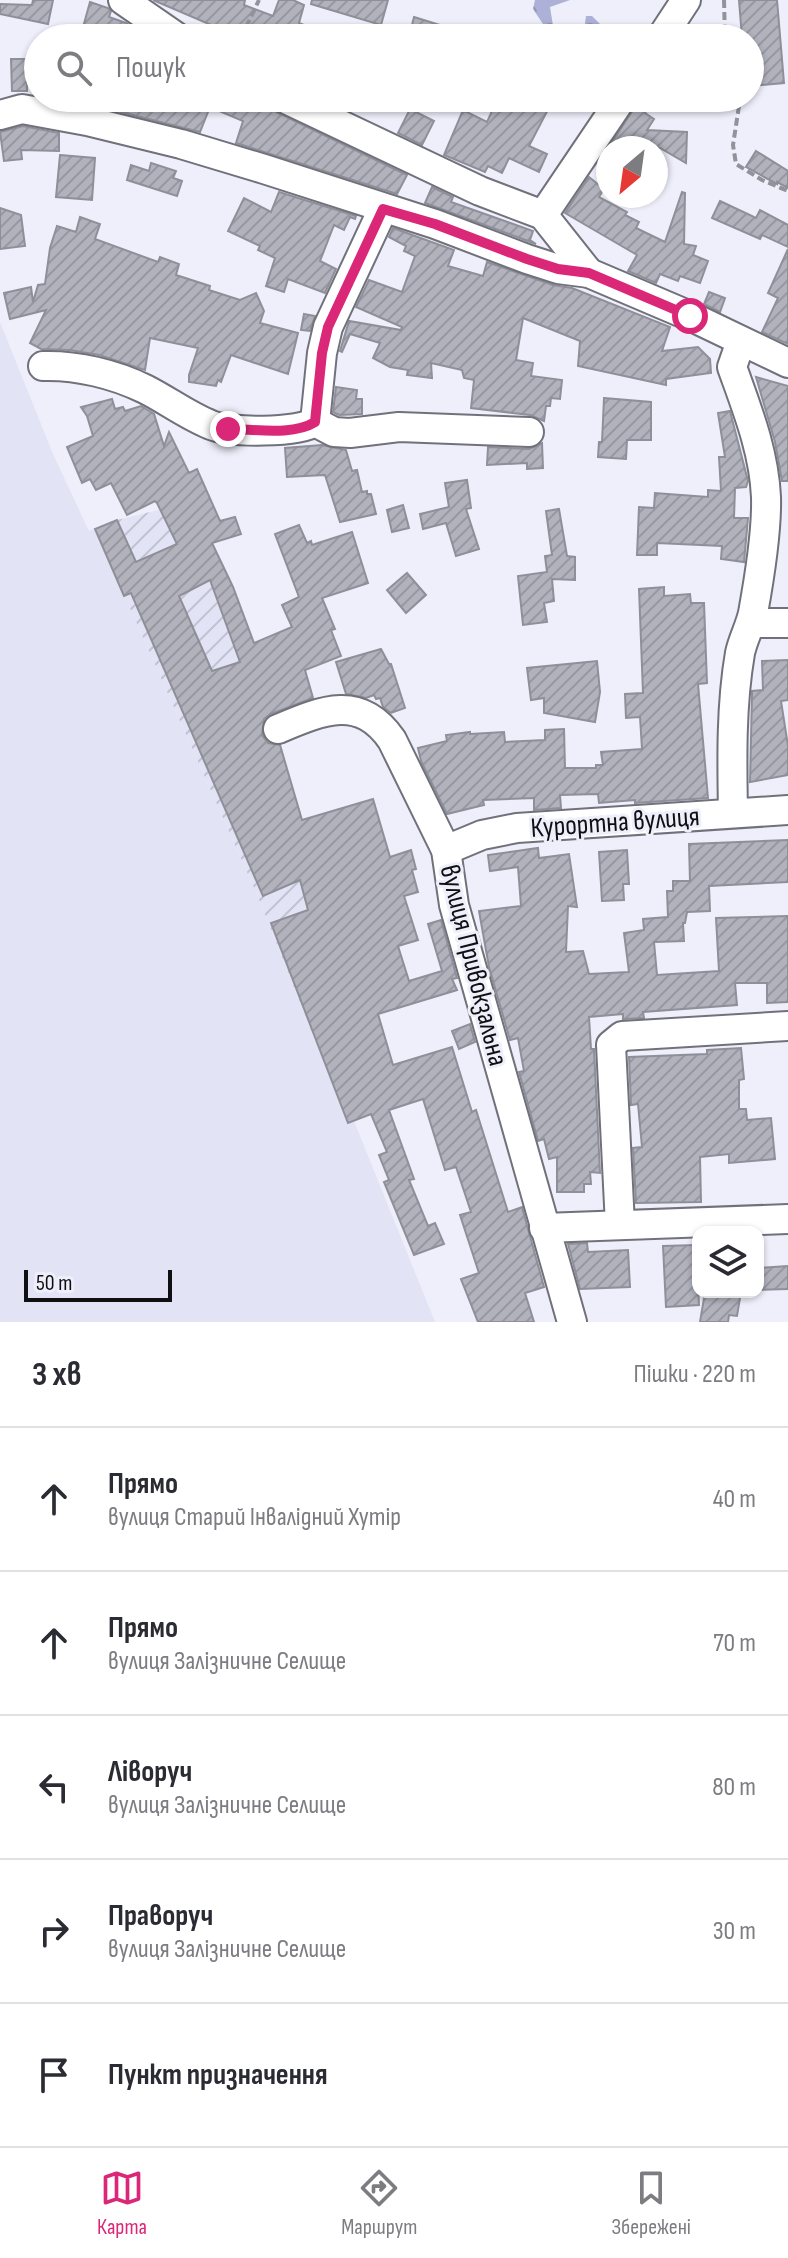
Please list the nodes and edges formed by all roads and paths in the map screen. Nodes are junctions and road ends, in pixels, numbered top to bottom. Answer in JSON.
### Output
{"nodes":[{"id":1,"x":123,"y":0,"type":"edge"},
{"id":2,"x":259,"y":0,"type":"edge"},
{"id":3,"x":686,"y":0,"type":"edge"},
{"id":4,"x":724,"y":0,"type":"edge"},
{"id":5,"x":158,"y":24,"type":"edge"},
{"id":6,"x":248,"y":24,"type":"edge"},
{"id":7,"x":670,"y":24,"type":"edge"},
{"id":8,"x":725,"y":24,"type":"edge"},
{"id":9,"x":24,"y":109,"type":"edge"},
{"id":10,"x":37,"y":112,"type":"edge"},
{"id":11,"x":314,"y":112,"type":"edge"},
{"id":12,"x":613,"y":112,"type":"edge"},
{"id":13,"x":738,"y":112,"type":"edge"},
{"id":14,"x":0,"y":115,"type":"edge"},
{"id":15,"x":788,"y":191,"type":"edge"},
{"id":16,"x":383,"y":209,"type":"junction"},
{"id":17,"x":543,"y":215,"type":"junction"},
{"id":18,"x":589,"y":273,"type":"junction"},
{"id":19,"x":741,"y":341,"type":"junction"},
{"id":20,"x":788,"y":363,"type":"edge"},
{"id":21,"x":43,"y":366,"type":"dead end"},
{"id":22,"x":315,"y":422,"type":"junction"},
{"id":23,"x":529,"y":432,"type":"dead end"},
{"id":24,"x":751,"y":623,"type":"junction"},
{"id":25,"x":788,"y":623,"type":"edge"},
{"id":26,"x":278,"y":729,"type":"dead end"},
{"id":27,"x":788,"y":810,"type":"edge"},
{"id":28,"x":733,"y":813,"type":"junction"},
{"id":29,"x":446,"y":850,"type":"junction"},
{"id":30,"x":788,"y":1026,"type":"edge"},
{"id":31,"x":788,"y":1219,"type":"edge"},
{"id":32,"x":620,"y":1225,"type":"junction"},
{"id":33,"x":544,"y":1228,"type":"junction"},
{"id":34,"x":572,"y":1322,"type":"edge"}],
"edges":[{"from":1,"to":5,"type":"street"},
{"from":2,"to":6,"type":"path"},
{"from":3,"to":7,"type":"street"},
{"from":4,"to":8,"type":"path"},
{"from":9,"to":14,"type":"street"},
{"from":10,"to":16,"type":"street"},
{"from":11,"to":17,"type":"street"},
{"from":12,"to":17,"type":"street"},
{"from":13,"to":15,"type":"path"},
{"from":16,"to":18,"type":"street"},
{"from":16,"to":22,"type":"street"},
{"from":17,"to":18,"type":"street"},
{"from":18,"to":19,"type":"street"},
{"from":19,"to":20,"type":"street"},
{"from":19,"to":24,"type":"street"},
{"from":21,"to":22,"type":"street"},
{"from":22,"to":23,"type":"street"},
{"from":24,"to":25,"type":"street"},
{"from":24,"to":28,"type":"street"},
{"from":26,"to":29,"type":"street","name":"вулиця Привокзальна"},
{"from":27,"to":28,"type":"street","name":"Курортна вулиця"},
{"from":28,"to":29,"type":"street","name":"Курортна вулиця"},
{"from":29,"to":33,"type":"street","name":"вулиця Привокзальна"},
{"from":30,"to":32,"type":"street"},
{"from":31,"to":32,"type":"street"},
{"from":32,"to":33,"type":"street"},
{"from":33,"to":34,"type":"street","name":"вулиця Привокзальна"}]}
